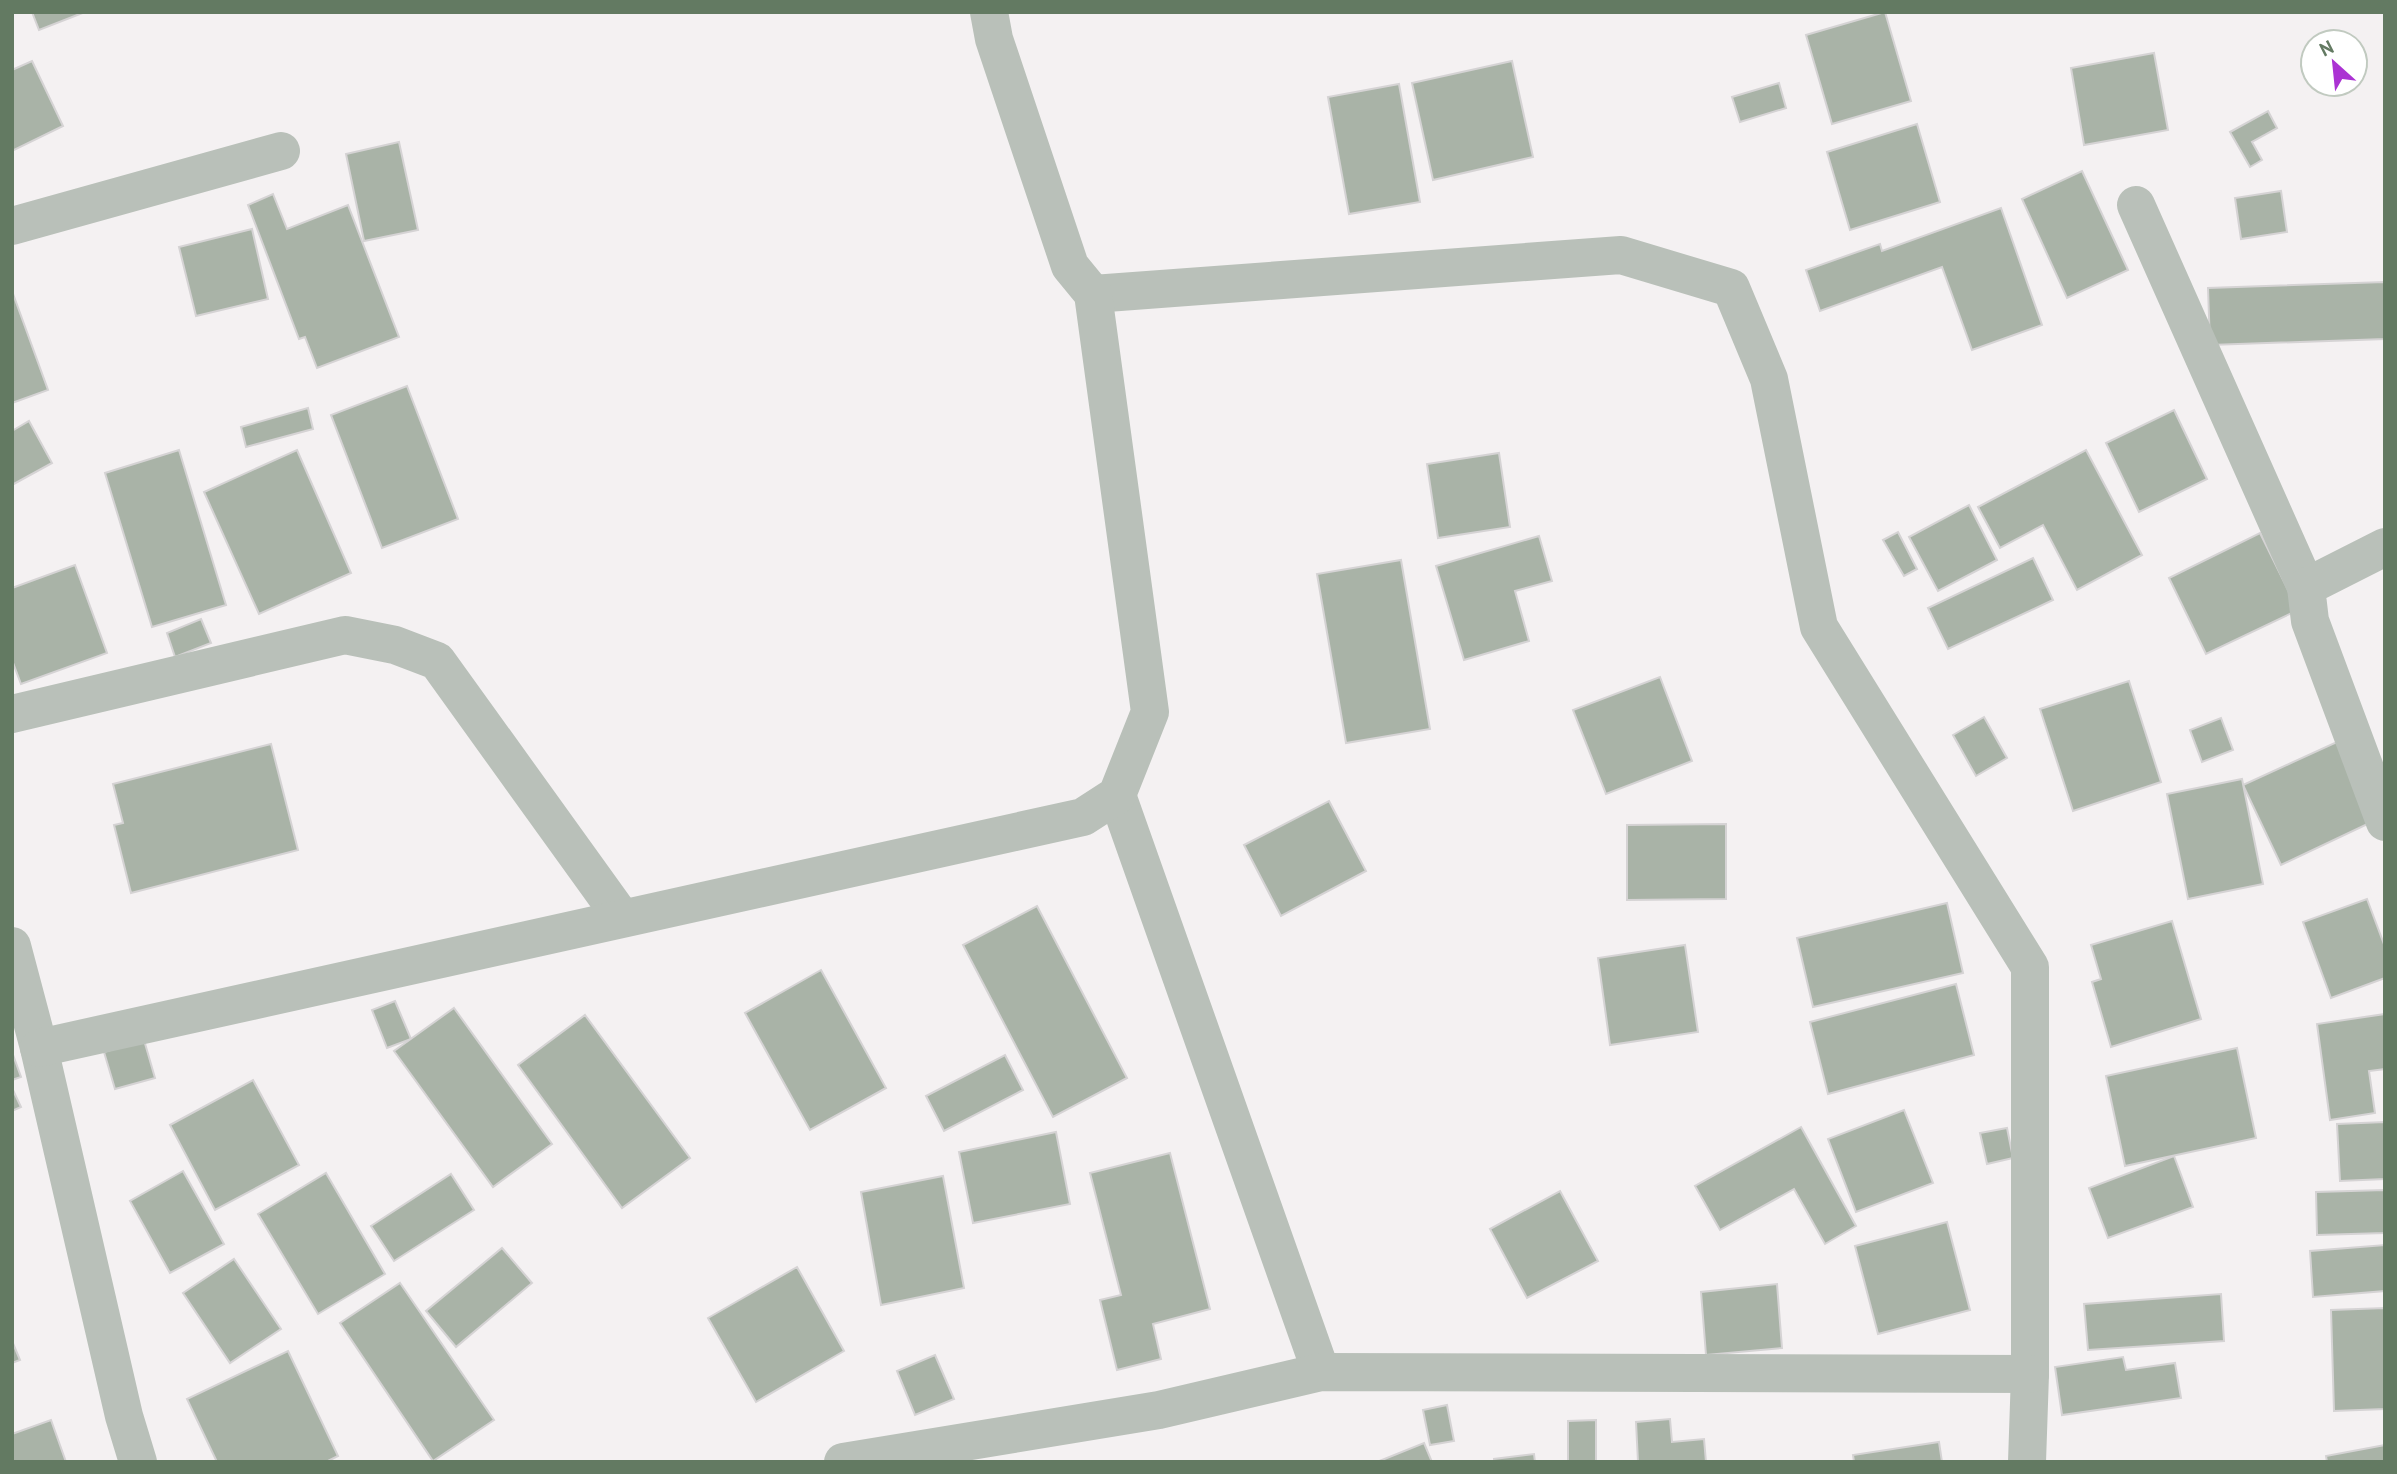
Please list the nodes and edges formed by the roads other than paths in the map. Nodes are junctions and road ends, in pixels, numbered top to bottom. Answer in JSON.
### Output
{"nodes":[{"id":1,"x":989,"y":12,"type":"edge"},
{"id":2,"x":281,"y":151,"type":"dead end"},
{"id":3,"x":2136,"y":205,"type":"dead end"},
{"id":4,"x":12,"y":226,"type":"edge"},
{"id":5,"x":1093,"y":294,"type":"junction"},
{"id":6,"x":2385,"y":547,"type":"edge"},
{"id":7,"x":2306,"y":587,"type":"junction"},
{"id":8,"x":12,"y":714,"type":"edge"},
{"id":9,"x":1117,"y":796,"type":"junction"},
{"id":10,"x":2385,"y":822,"type":"edge"},
{"id":11,"x":622,"y":918,"type":"junction"},
{"id":12,"x":12,"y":946,"type":"edge"},
{"id":13,"x":39,"y":1048,"type":"junction"},
{"id":14,"x":1321,"y":1372,"type":"junction"},
{"id":15,"x":2030,"y":1374,"type":"junction"},
{"id":16,"x":138,"y":1462,"type":"edge"},
{"id":17,"x":843,"y":1462,"type":"edge"},
{"id":18,"x":2027,"y":1462,"type":"edge"}],
"edges":[{"from":1,"to":5,"type":"street"},
{"from":2,"to":4,"type":"street"},
{"from":3,"to":7,"type":"street"},
{"from":5,"to":9,"type":"street"},
{"from":5,"to":15,"type":"street"},
{"from":6,"to":7,"type":"street"},
{"from":7,"to":10,"type":"street"},
{"from":8,"to":11,"type":"street"},
{"from":9,"to":11,"type":"street"},
{"from":9,"to":14,"type":"street"},
{"from":11,"to":13,"type":"street"},
{"from":12,"to":13,"type":"street"},
{"from":13,"to":16,"type":"street"},
{"from":14,"to":15,"type":"street"},
{"from":14,"to":17,"type":"street"},
{"from":15,"to":18,"type":"street"}]}
